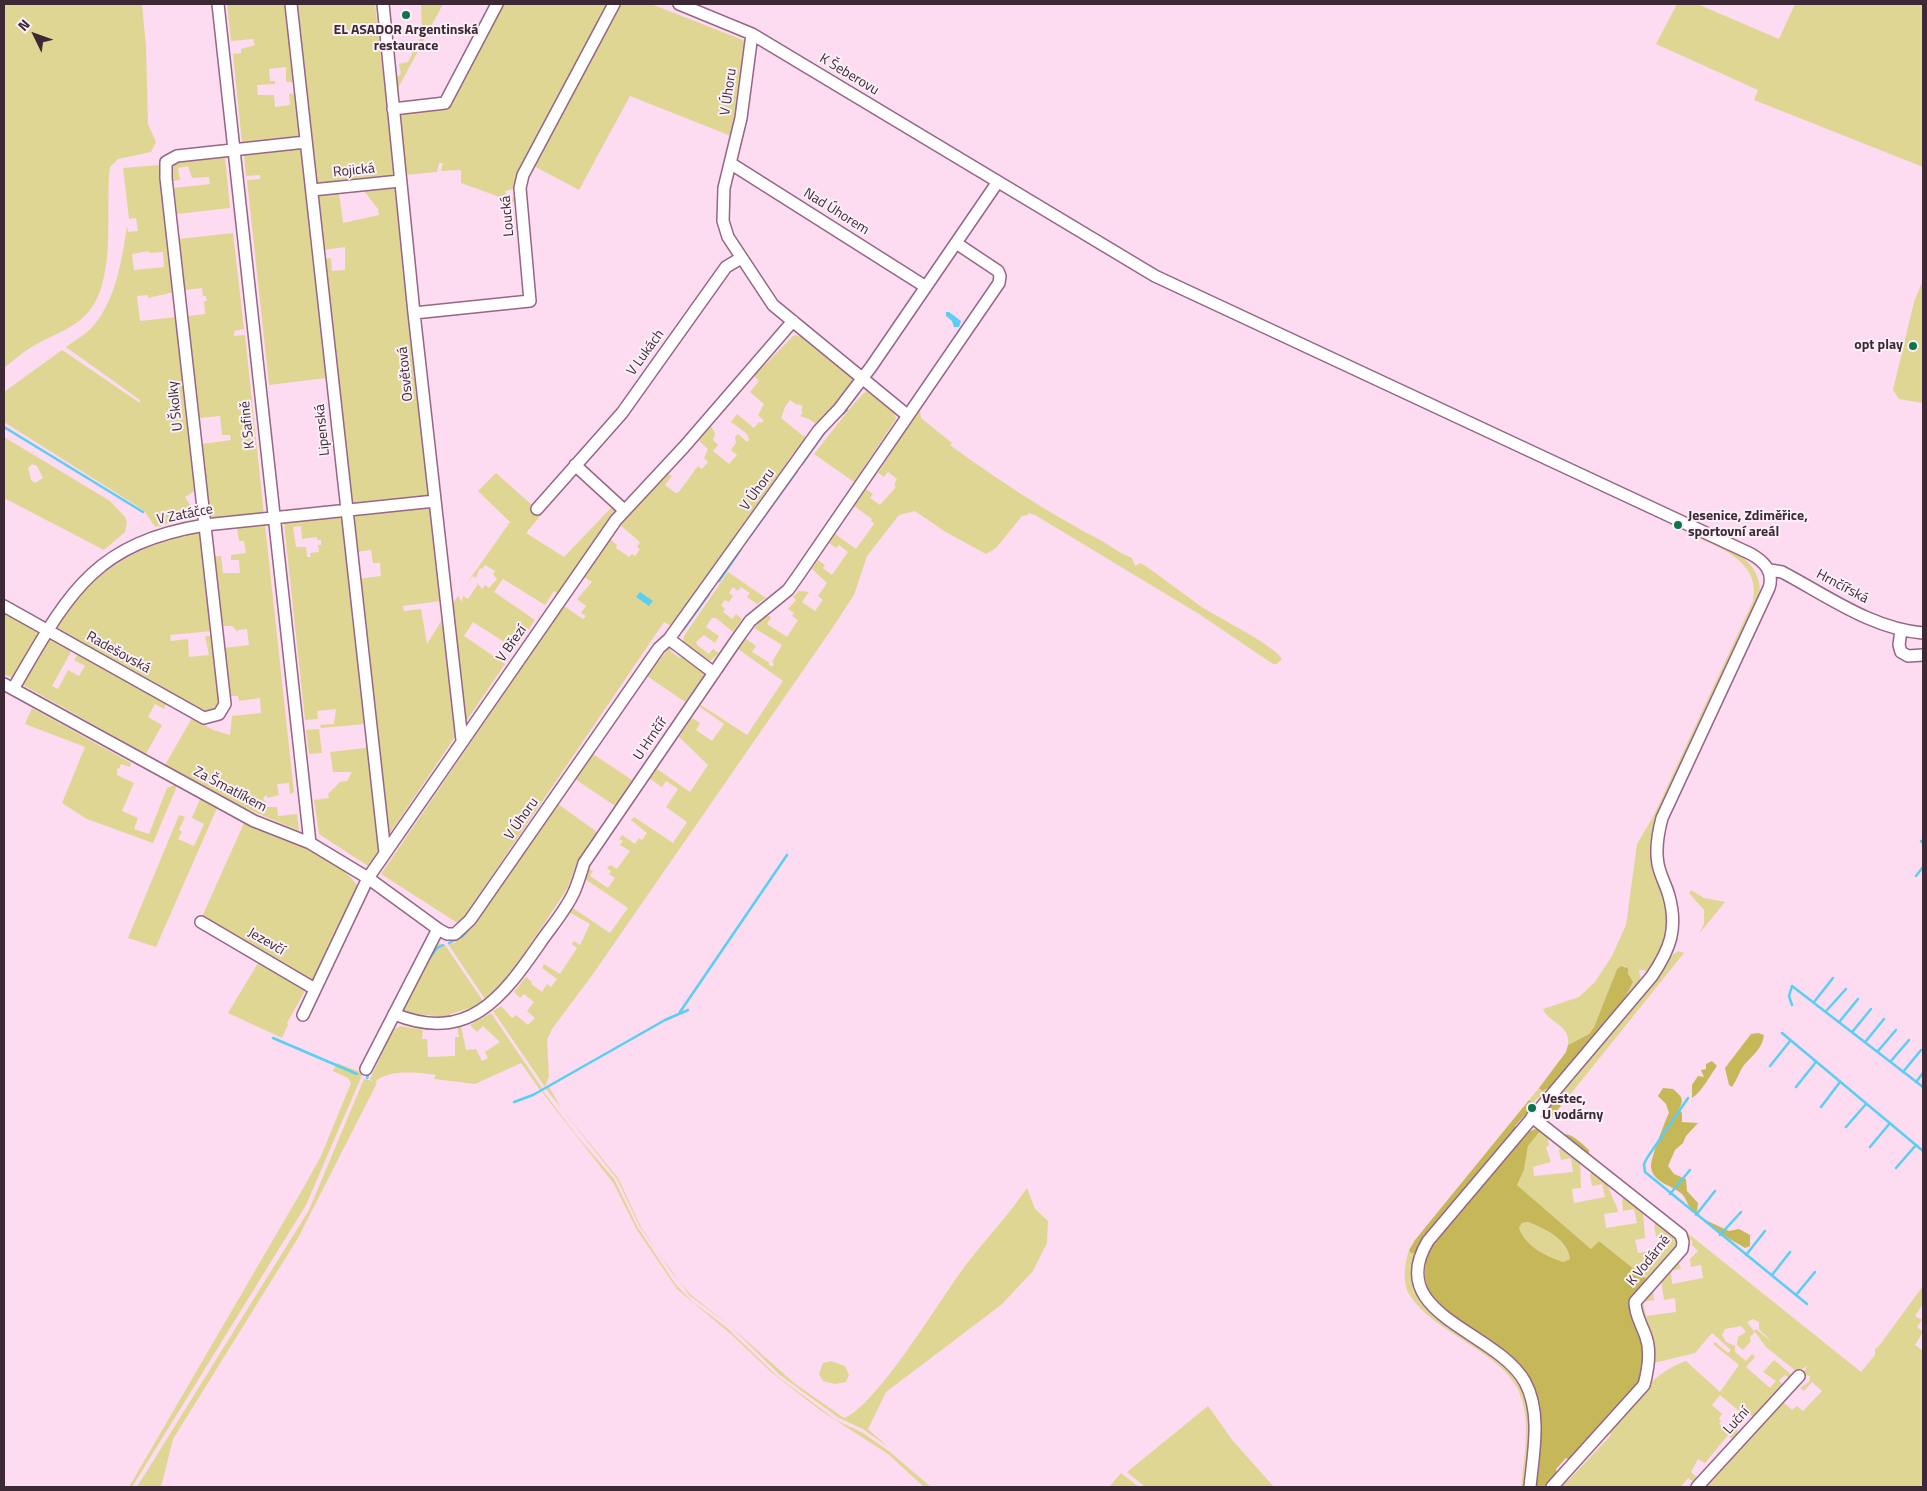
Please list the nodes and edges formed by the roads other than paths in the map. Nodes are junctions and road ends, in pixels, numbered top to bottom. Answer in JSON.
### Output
{"nodes":[{"id":1,"x":218,"y":4,"type":"edge"},
{"id":2,"x":291,"y":4,"type":"edge"},
{"id":3,"x":383,"y":4,"type":"edge"},
{"id":4,"x":498,"y":4,"type":"edge"},
{"id":5,"x":614,"y":4,"type":"edge"},
{"id":6,"x":679,"y":4,"type":"edge"},
{"id":7,"x":752,"y":34,"type":"junction"},
{"id":8,"x":393,"y":109,"type":"junction"},
{"id":9,"x":306,"y":142,"type":"junction"},
{"id":10,"x":233,"y":151,"type":"junction"},
{"id":11,"x":730,"y":163,"type":"junction"},
{"id":12,"x":400,"y":181,"type":"junction"},
{"id":13,"x":997,"y":183,"type":"junction"},
{"id":14,"x":312,"y":190,"type":"junction"},
{"id":15,"x":956,"y":243,"type":"junction"},
{"id":16,"x":741,"y":258,"type":"junction"},
{"id":17,"x":926,"y":287,"type":"junction"},
{"id":18,"x":414,"y":313,"type":"junction"},
{"id":19,"x":793,"y":322,"type":"junction"},
{"id":20,"x":862,"y":377,"type":"junction"},
{"id":21,"x":907,"y":414,"type":"junction"},
{"id":22,"x":575,"y":466,"type":"junction"},
{"id":23,"x":435,"y":501,"type":"junction"},
{"id":24,"x":537,"y":509,"type":"dead end"},
{"id":25,"x":346,"y":510,"type":"junction"},
{"id":26,"x":624,"y":510,"type":"junction"},
{"id":27,"x":273,"y":518,"type":"junction"},
{"id":28,"x":205,"y":525,"type":"junction"},
{"id":29,"x":1770,"y":570,"type":"junction"},
{"id":30,"x":4,"y":606,"type":"edge"},
{"id":31,"x":47,"y":630,"type":"junction"},
{"id":32,"x":1901,"y":630,"type":"junction"},
{"id":33,"x":1923,"y":633,"type":"edge"},
{"id":34,"x":669,"y":639,"type":"junction"},
{"id":35,"x":1923,"y":655,"type":"edge"},
{"id":36,"x":714,"y":673,"type":"junction"},
{"id":37,"x":8,"y":687,"type":"edge"},
{"id":38,"x":219,"y":714,"type":"joint"},
{"id":39,"x":462,"y":740,"type":"junction"},
{"id":40,"x":310,"y":843,"type":"junction"},
{"id":41,"x":385,"y":853,"type":"junction"},
{"id":42,"x":368,"y":878,"type":"junction"},
{"id":43,"x":201,"y":922,"type":"dead end"},
{"id":44,"x":438,"y":929,"type":"junction"},
{"id":45,"x":315,"y":989,"type":"junction"},
{"id":46,"x":394,"y":1014,"type":"junction"},
{"id":47,"x":303,"y":1015,"type":"dead end"},
{"id":48,"x":366,"y":1069,"type":"dead end"},
{"id":49,"x":1532,"y":1117,"type":"junction"},
{"id":50,"x":1798,"y":1376,"type":"dead end"},
{"id":51,"x":1530,"y":1487,"type":"edge"},
{"id":52,"x":1552,"y":1487,"type":"edge"},
{"id":53,"x":1697,"y":1487,"type":"edge"}],
"edges":[{"from":1,"to":10,"type":"street","name":"K Safině"},
{"from":2,"to":9,"type":"street","name":"Lipenská"},
{"from":3,"to":8,"type":"street","name":"Osvětová"},
{"from":4,"to":8,"type":"street"},
{"from":5,"to":18,"type":"street","name":"Loucká"},
{"from":6,"to":7,"type":"street","name":"K Šeberovu"},
{"from":7,"to":11,"type":"street","name":"V Úhoru"},
{"from":7,"to":13,"type":"street","name":"K Šeberovu"},
{"from":8,"to":12,"type":"street","name":"Osvětová"},
{"from":9,"to":10,"type":"street"},
{"from":9,"to":14,"type":"street","name":"Lipenská"},
{"from":10,"to":27,"type":"street","name":"K Safině"},
{"from":10,"to":28,"type":"street","name":"U Školky"},
{"from":11,"to":16,"type":"street","name":"V Úhoru"},
{"from":11,"to":17,"type":"street","name":"Nad Úhorem"},
{"from":12,"to":14,"type":"street","name":"Rojická"},
{"from":12,"to":18,"type":"street","name":"Osvětová"},
{"from":13,"to":15,"type":"street"},
{"from":13,"to":29,"type":"street","name":"K Šeberovu"},
{"from":14,"to":25,"type":"street","name":"Lipenská"},
{"from":15,"to":17,"type":"street"},
{"from":15,"to":21,"type":"street","name":"U Hrnčíř"},
{"from":16,"to":19,"type":"street","name":"V Úhoru"},
{"from":16,"to":22,"type":"street","name":"V Lukách"},
{"from":17,"to":20,"type":"street"},
{"from":18,"to":23,"type":"street","name":"Osvětová"},
{"from":19,"to":20,"type":"street","name":"V Úhoru"},
{"from":19,"to":26,"type":"street","name":"V Březí"},
{"from":20,"to":21,"type":"street"},
{"from":20,"to":34,"type":"street","name":"V Úhoru"},
{"from":21,"to":36,"type":"street","name":"U Hrnčíř"},
{"from":22,"to":24,"type":"street","name":"V Lukách"},
{"from":22,"to":26,"type":"street"},
{"from":23,"to":25,"type":"street","name":"V Zatáčce"},
{"from":23,"to":39,"type":"street","name":"Osvětová"},
{"from":25,"to":27,"type":"street","name":"V Zatáčce"},
{"from":25,"to":41,"type":"street","name":"Lipenská"},
{"from":26,"to":39,"type":"street","name":"V Březí"},
{"from":27,"to":28,"type":"street","name":"V Zatáčce"},
{"from":27,"to":40,"type":"street","name":"K Safině"},
{"from":28,"to":31,"type":"street","name":"V Zatáčce"},
{"from":28,"to":38,"type":"street","name":"U Školky"},
{"from":29,"to":32,"type":"street","name":"Hrnčířská"},
{"from":29,"to":49,"type":"street"},
{"from":30,"to":31,"type":"street","name":"Radešovská"},
{"from":31,"to":37,"type":"street","name":"V Zatáčce"},
{"from":31,"to":38,"type":"street","name":"Radešovská"},
{"from":32,"to":33,"type":"street","name":"Hrnčířská"},
{"from":32,"to":35,"type":"street"},
{"from":34,"to":36,"type":"street"},
{"from":34,"to":44,"type":"street","name":"V Úhoru"},
{"from":36,"to":46,"type":"street","name":"U Hrnčíř"},
{"from":37,"to":40,"type":"street","name":"Za Šmatlíkem"},
{"from":39,"to":41,"type":"street","name":"V Březí"},
{"from":40,"to":42,"type":"street","name":"Za Šmatlíkem"},
{"from":41,"to":42,"type":"street","name":"V Březí"},
{"from":42,"to":44,"type":"street","name":"Za Šmatlíkem"},
{"from":42,"to":45,"type":"street","name":"V Březí"},
{"from":43,"to":45,"type":"street","name":"Jezevčí"},
{"from":44,"to":46,"type":"street"},
{"from":45,"to":47,"type":"street","name":"V Březí"},
{"from":46,"to":48,"type":"street"},
{"from":49,"to":51,"type":"street"},
{"from":49,"to":52,"type":"street","name":"K Vodárně"},
{"from":50,"to":53,"type":"street","name":"Luční"}]}
